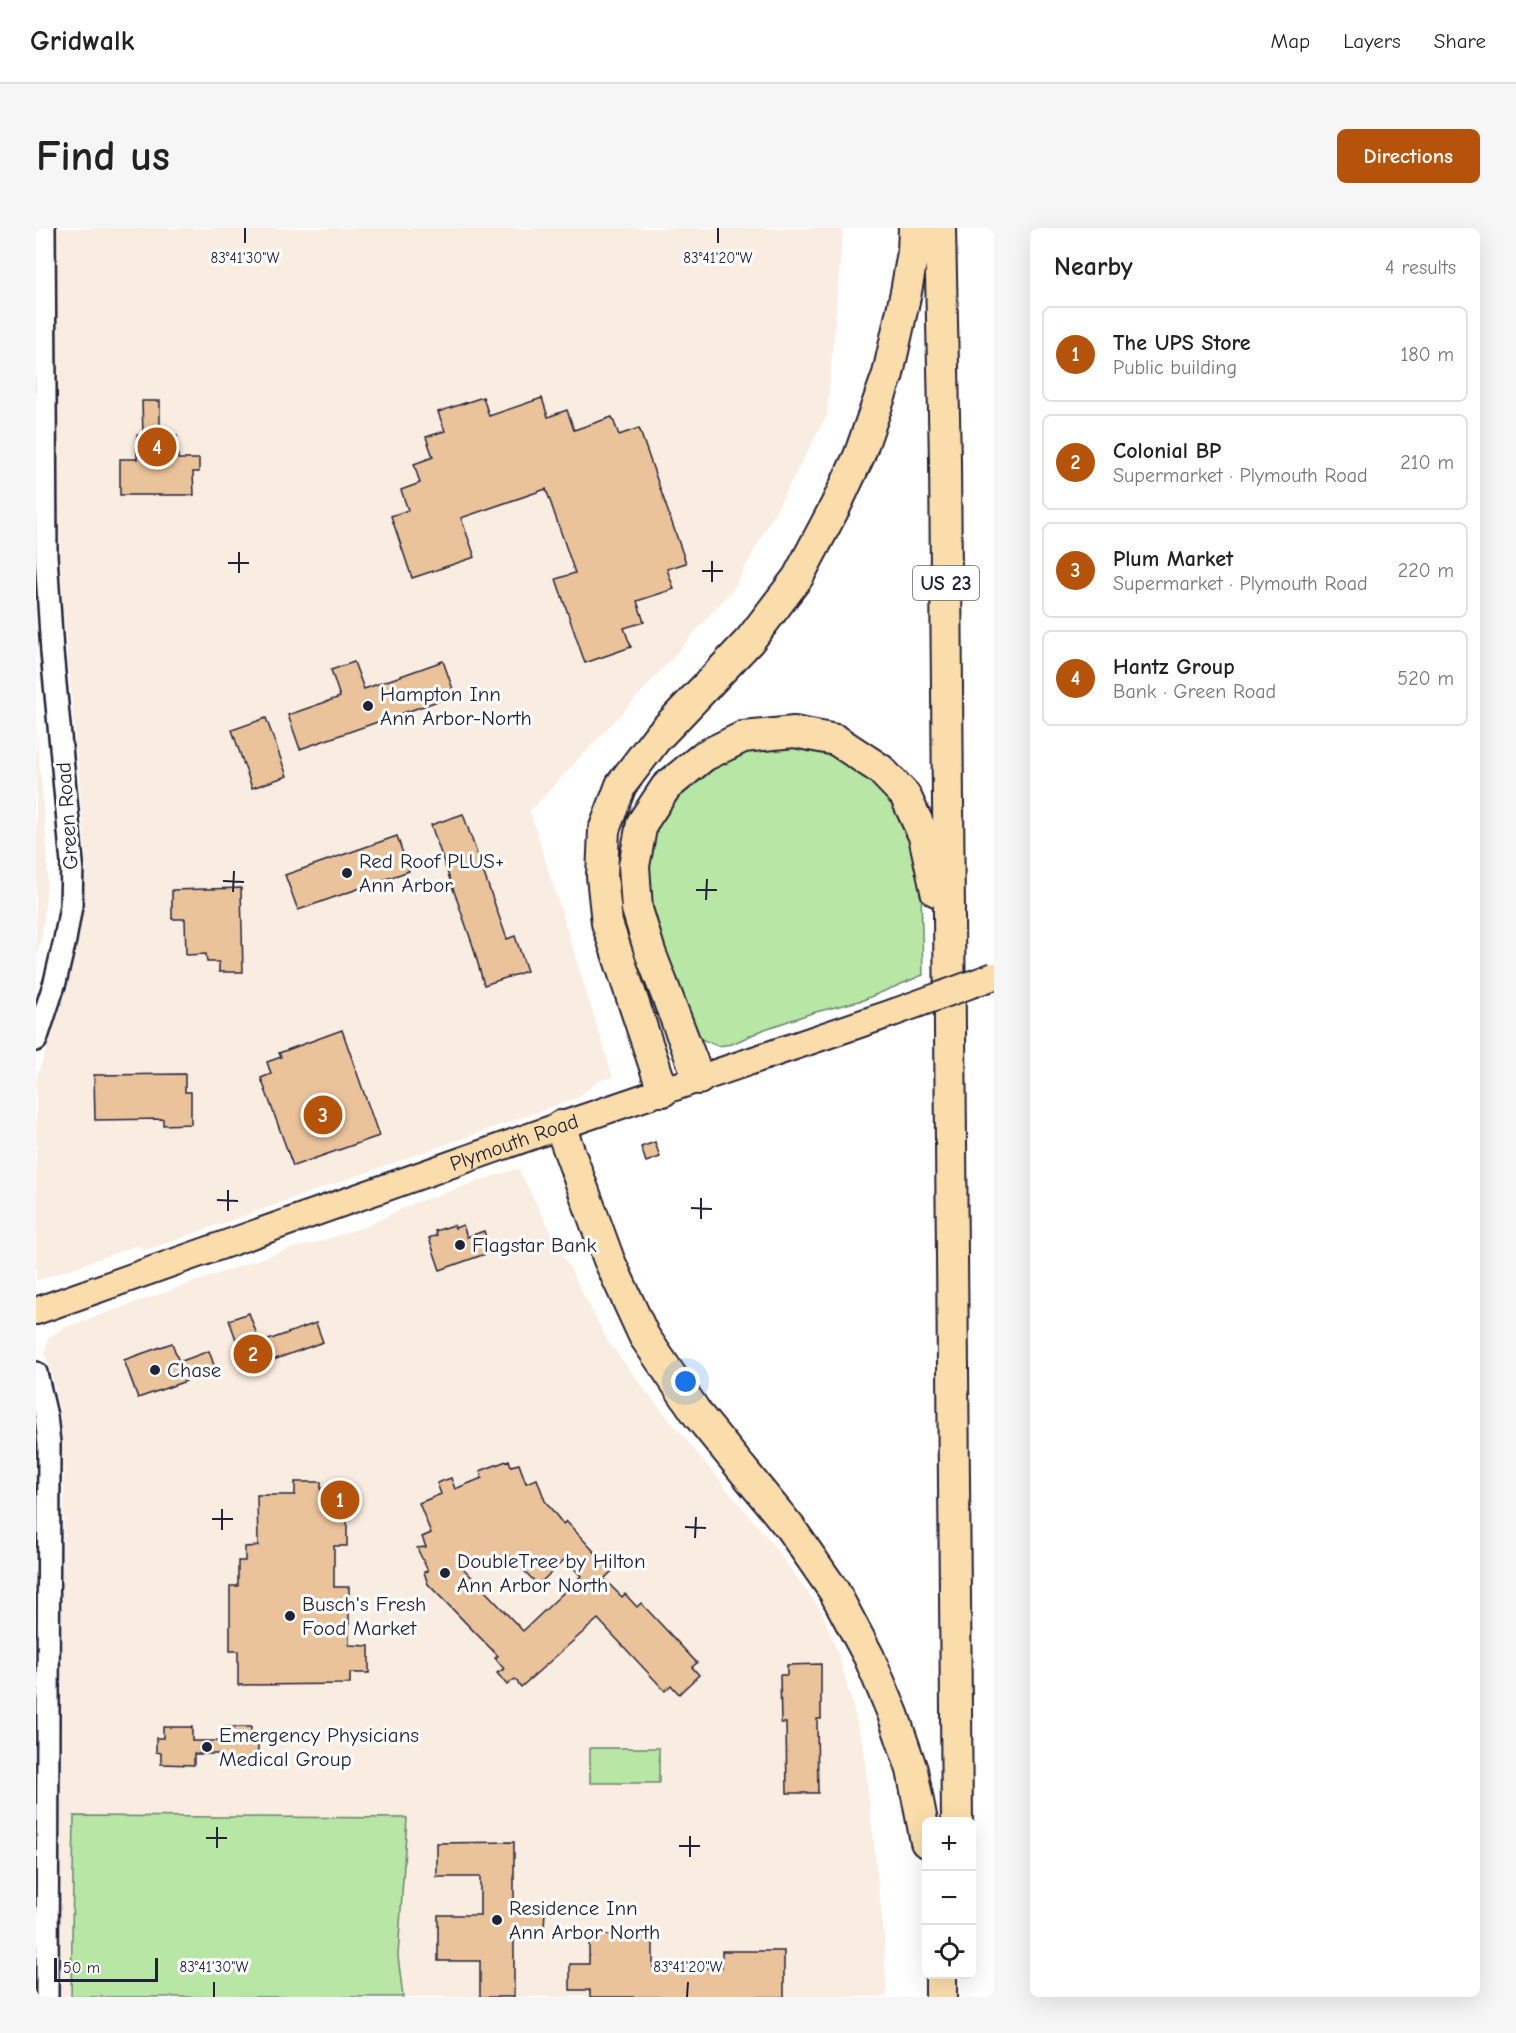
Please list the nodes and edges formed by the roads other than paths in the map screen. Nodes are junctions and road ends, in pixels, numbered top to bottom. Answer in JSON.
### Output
{"nodes":[{"id":1,"x":44,"y":228,"type":"edge"},
{"id":2,"x":914,"y":228,"type":"edge"},
{"id":3,"x":940,"y":228,"type":"edge"},
{"id":4,"x":41,"y":555,"type":"edge"},
{"id":5,"x":949,"y":937,"type":"junction"},
{"id":6,"x":994,"y":976,"type":"edge"},
{"id":7,"x":36,"y":1040,"type":"edge"},
{"id":8,"x":699,"y":1078,"type":"junction"},
{"id":9,"x":663,"y":1091,"type":"junction"},
{"id":10,"x":560,"y":1126,"type":"junction"},
{"id":11,"x":36,"y":1311,"type":"edge"},
{"id":12,"x":36,"y":1373,"type":"edge"},
{"id":13,"x":957,"y":1817,"type":"edge"},
{"id":14,"x":922,"y":1818,"type":"edge"},
{"id":15,"x":941,"y":1979,"type":"edge"},
{"id":16,"x":958,"y":1979,"type":"edge"},
{"id":17,"x":47,"y":1997,"type":"edge"},
{"id":18,"x":942,"y":1997,"type":"edge"},
{"id":19,"x":959,"y":1997,"type":"edge"}],
"edges":[{"from":1,"to":4,"type":"street","name":"Green Road"},
{"from":2,"to":9,"type":"highway"},
{"from":3,"to":5,"type":"highway","number":"US 23"},
{"from":4,"to":7,"type":"street","name":"Green Road"},
{"from":5,"to":8,"type":"highway"},
{"from":5,"to":13,"type":"highway","number":"US 23"},
{"from":6,"to":8,"type":"main road","name":"Plymouth Road","bridge":true},
{"from":8,"to":9,"type":"main road","name":"Plymouth Road"},
{"from":9,"to":10,"type":"main road","name":"Plymouth Road"},
{"from":10,"to":11,"type":"main road","name":"Plymouth Road"},
{"from":10,"to":14,"type":"highway"},
{"from":12,"to":17,"type":"street"},
{"from":15,"to":18,"type":"highway"},
{"from":16,"to":19,"type":"highway"}]}
